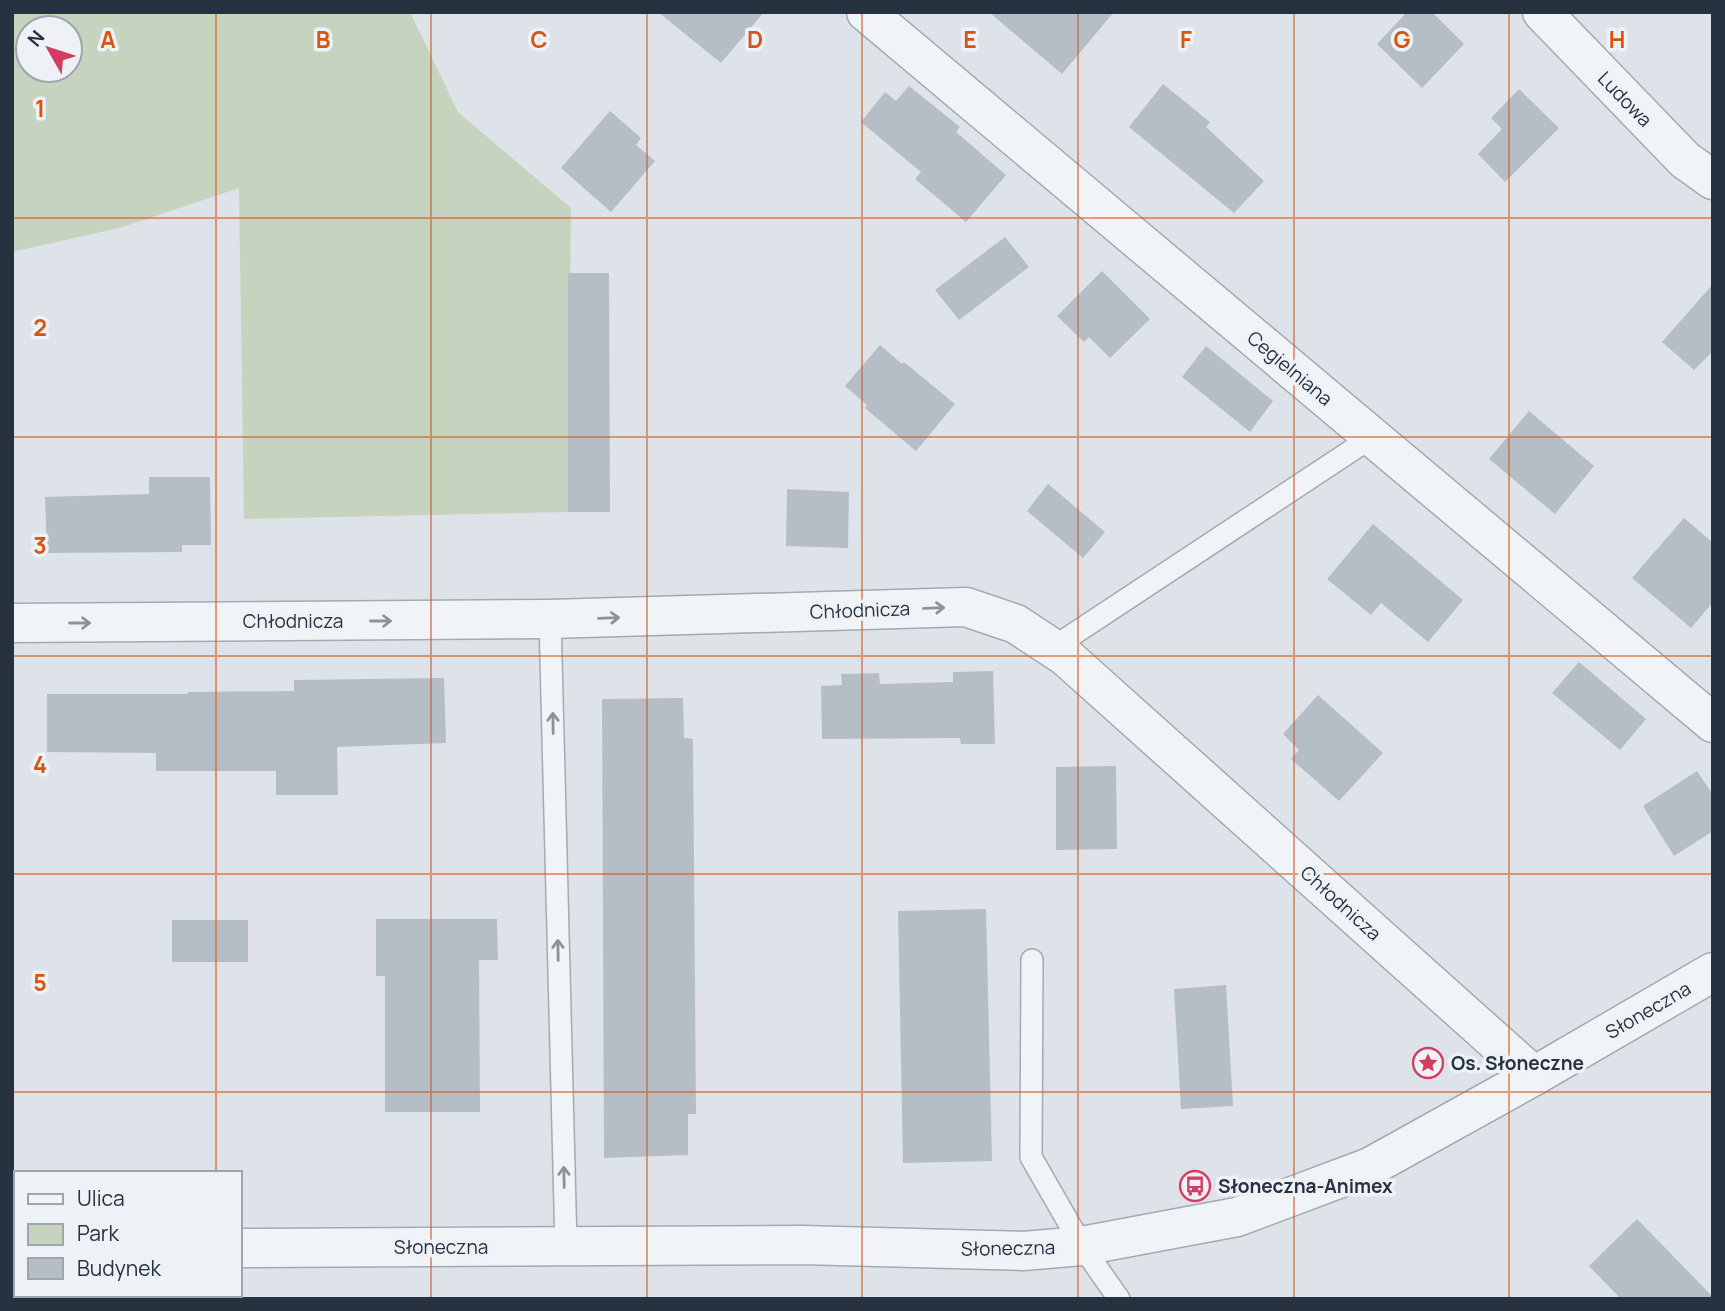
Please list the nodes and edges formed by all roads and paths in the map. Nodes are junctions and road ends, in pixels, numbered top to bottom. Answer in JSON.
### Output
{"nodes":[{"id":1,"x":866,"y":12,"type":"edge"},
{"id":2,"x":1545,"y":13,"type":"edge"},
{"id":3,"x":1713,"y":180,"type":"edge"},
{"id":4,"x":1372,"y":437,"type":"junction"},
{"id":5,"x":550,"y":620,"type":"junction"},
{"id":6,"x":12,"y":623,"type":"edge"},
{"id":7,"x":1054,"y":647,"type":"junction"},
{"id":8,"x":1713,"y":723,"type":"edge"},
{"id":9,"x":1032,"y":960,"type":"dead end"},
{"id":10,"x":1713,"y":972,"type":"edge"},
{"id":11,"x":1534,"y":1076,"type":"junction"},
{"id":12,"x":566,"y":1246,"type":"junction"},
{"id":13,"x":1082,"y":1246,"type":"junction"},
{"id":14,"x":242,"y":1248,"type":"edge"},
{"id":15,"x":1119,"y":1299,"type":"edge"}],
"edges":[{"from":1,"to":4,"type":"street","name":"Cegielniana"},
{"from":2,"to":3,"type":"street","name":"Ludowa"},
{"from":4,"to":7,"type":"lane"},
{"from":4,"to":8,"type":"street","name":"Cegielniana"},
{"from":6,"to":5,"type":"street","name":"Chłodnicza","one_way":true},
{"from":5,"to":7,"type":"street","name":"Chłodnicza","one_way":true},
{"from":12,"to":5,"type":"lane","one_way":true},
{"from":7,"to":11,"type":"street","name":"Chłodnicza"},
{"from":9,"to":13,"type":"lane"},
{"from":10,"to":11,"type":"street","name":"Słoneczna"},
{"from":11,"to":13,"type":"street","name":"Słoneczna"},
{"from":12,"to":13,"type":"street","name":"Słoneczna"},
{"from":12,"to":14,"type":"street","name":"Słoneczna"},
{"from":13,"to":15,"type":"lane"}]}
